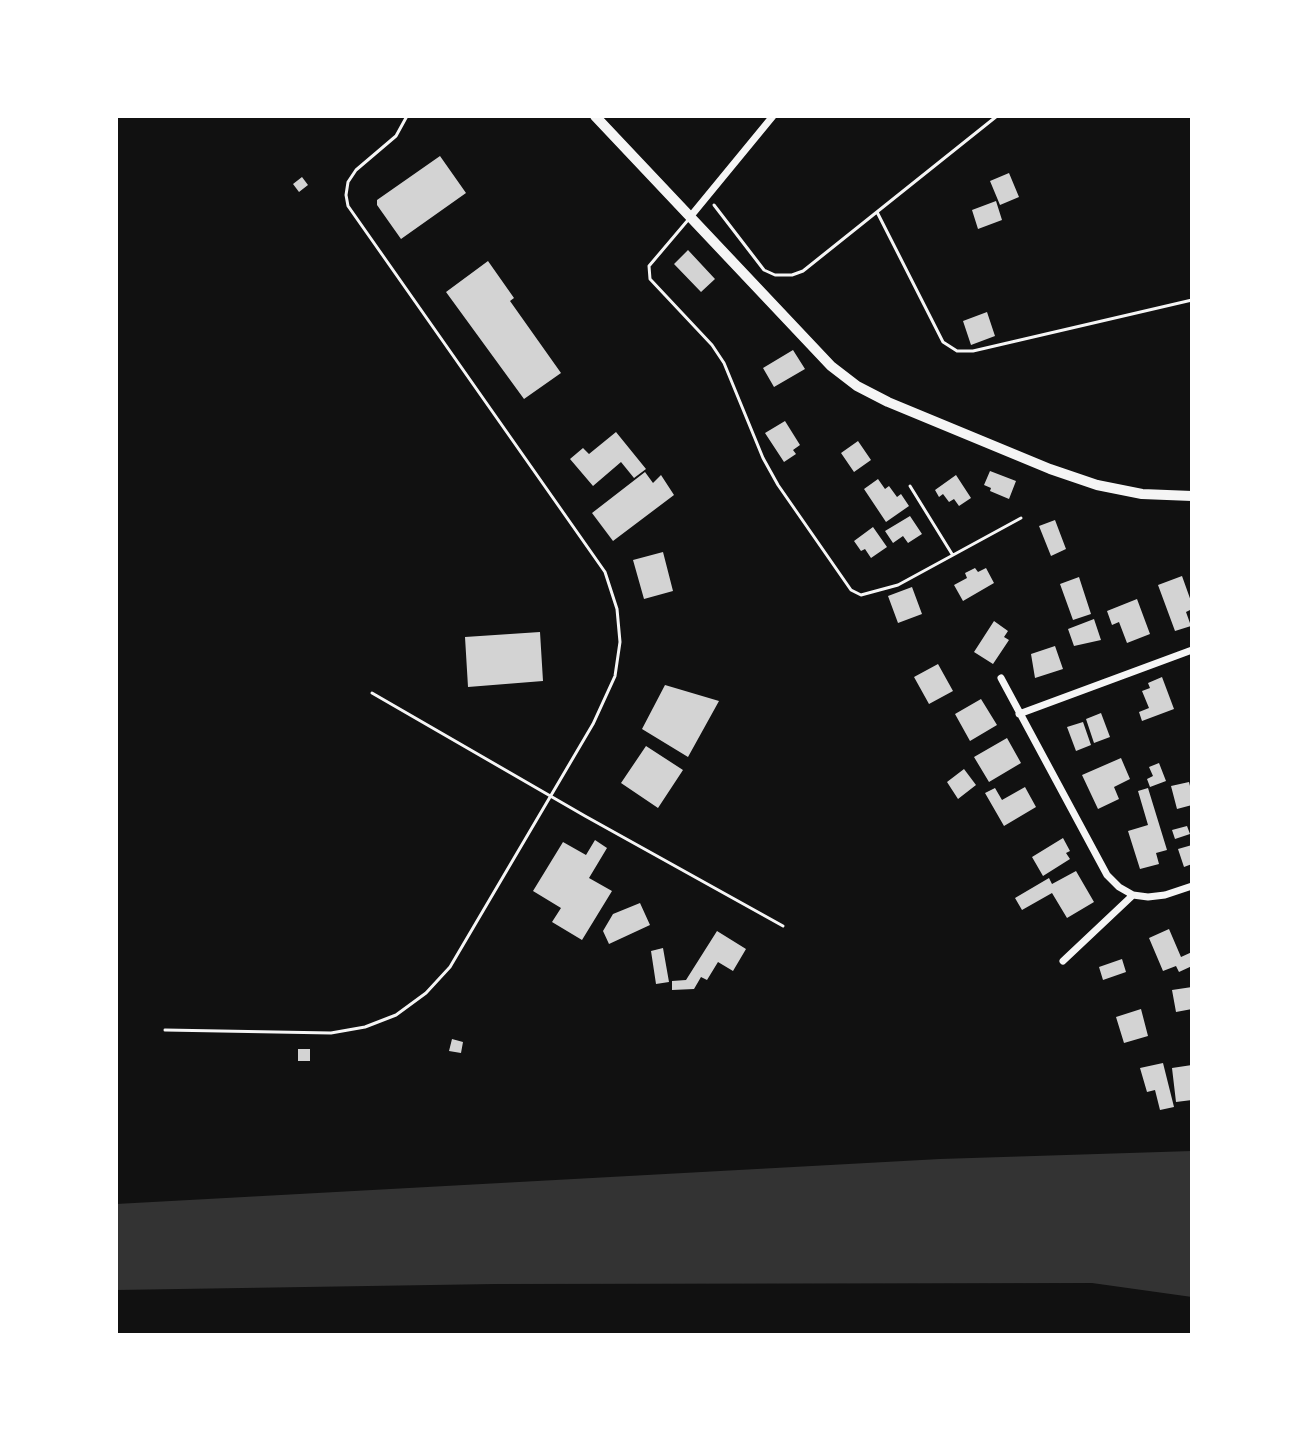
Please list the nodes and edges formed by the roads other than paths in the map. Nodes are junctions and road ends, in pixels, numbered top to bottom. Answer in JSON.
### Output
{"nodes":[{"id":1,"x":407,"y":116,"type":"edge"},
{"id":2,"x":595,"y":116,"type":"edge"},
{"id":3,"x":773,"y":116,"type":"edge"},
{"id":4,"x":690,"y":217,"type":"junction"},
{"id":5,"x":910,"y":486,"type":"dead end"},
{"id":6,"x":1192,"y":496,"type":"edge"},
{"id":7,"x":1021,"y":518,"type":"dead end"},
{"id":8,"x":952,"y":554,"type":"junction"},
{"id":9,"x":1192,"y":650,"type":"edge"},
{"id":10,"x":1001,"y":678,"type":"dead end"},
{"id":11,"x":372,"y":693,"type":"dead end"},
{"id":12,"x":1019,"y":714,"type":"junction"},
{"id":13,"x":549,"y":795,"type":"junction"},
{"id":14,"x":1192,"y":886,"type":"edge"},
{"id":15,"x":1133,"y":895,"type":"junction"},
{"id":16,"x":783,"y":926,"type":"dead end"},
{"id":17,"x":1063,"y":961,"type":"dead end"},
{"id":18,"x":165,"y":1030,"type":"dead end"}],
"edges":[{"from":1,"to":13,"type":"lane"},
{"from":2,"to":4,"type":"main road"},
{"from":3,"to":4,"type":"street"},
{"from":4,"to":6,"type":"main road"},
{"from":4,"to":8,"type":"lane"},
{"from":5,"to":8,"type":"lane"},
{"from":7,"to":8,"type":"lane"},
{"from":9,"to":12,"type":"street"},
{"from":10,"to":12,"type":"street"},
{"from":11,"to":13,"type":"lane"},
{"from":12,"to":15,"type":"street"},
{"from":13,"to":16,"type":"lane"},
{"from":13,"to":18,"type":"lane"},
{"from":14,"to":15,"type":"street"},
{"from":15,"to":17,"type":"street"}]}
